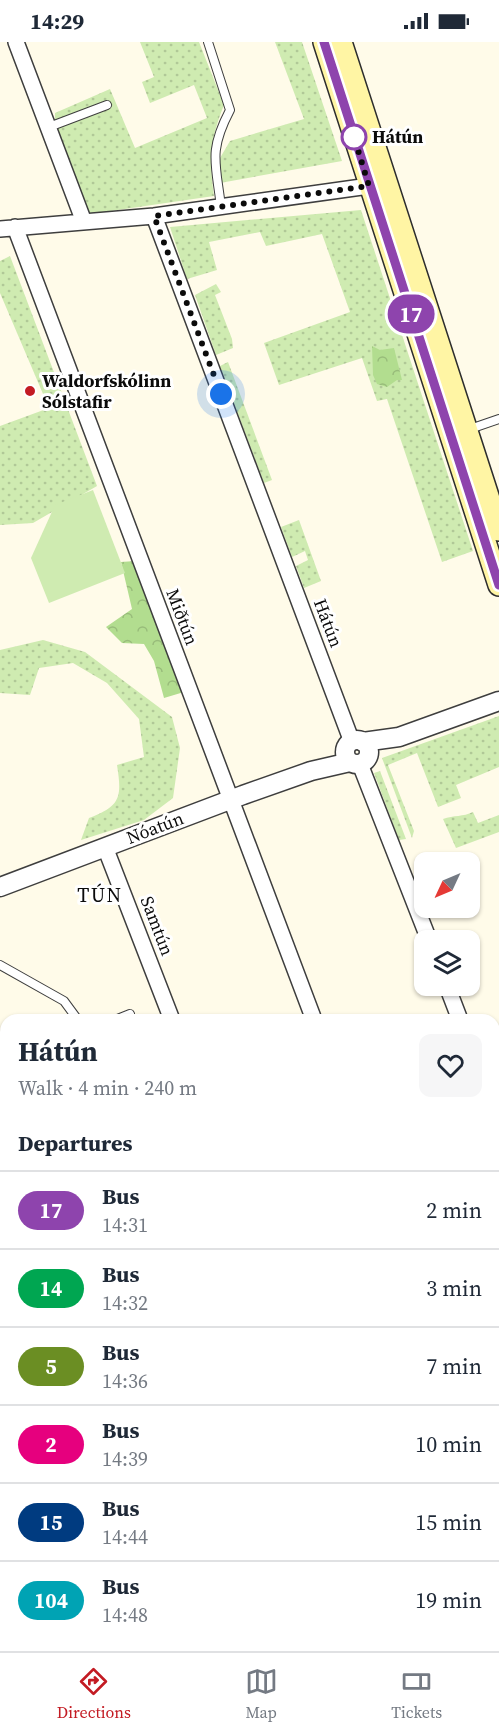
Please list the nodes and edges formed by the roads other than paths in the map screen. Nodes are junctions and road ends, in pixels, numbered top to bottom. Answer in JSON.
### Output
{"nodes":[{"id":1,"x":16,"y":42,"type":"edge"},
{"id":2,"x":208,"y":42,"type":"edge"},
{"id":3,"x":324,"y":42,"type":"edge"},
{"id":4,"x":341,"y":42,"type":"edge"},
{"id":5,"x":107,"y":105,"type":"dead end"},
{"id":6,"x":49,"y":128,"type":"junction"},
{"id":7,"x":369,"y":186,"type":"junction"},
{"id":8,"x":221,"y":207,"type":"junction"},
{"id":9,"x":154,"y":216,"type":"junction"},
{"id":10,"x":84,"y":222,"type":"junction"},
{"id":11,"x":8,"y":228,"type":"edge"},
{"id":12,"x":499,"y":419,"type":"edge"},
{"id":13,"x":466,"y":430,"type":"junction"},
{"id":14,"x":499,"y":530,"type":"edge"},
{"id":15,"x":499,"y":585,"type":"edge"},
{"id":16,"x":499,"y":701,"type":"edge"},
{"id":17,"x":357,"y":752,"type":"junction"},
{"id":18,"x":230,"y":800,"type":"junction"},
{"id":19,"x":105,"y":847,"type":"junction"},
{"id":20,"x":0,"y":887,"type":"edge"},
{"id":21,"x":425,"y":930,"type":"edge"},
{"id":22,"x":0,"y":965,"type":"edge"},
{"id":23,"x":451,"y":996,"type":"edge"},
{"id":24,"x":74,"y":1014,"type":"edge"},
{"id":25,"x":170,"y":1014,"type":"edge"},
{"id":26,"x":312,"y":1014,"type":"edge"},
{"id":27,"x":458,"y":1014,"type":"edge"}],
"edges":[{"from":1,"to":6,"type":"street"},
{"from":2,"to":8,"type":"lane"},
{"from":3,"to":7,"type":"main road"},
{"from":4,"to":13,"type":"main road"},
{"from":5,"to":6,"type":"lane"},
{"from":6,"to":10,"type":"street"},
{"from":7,"to":8,"type":"street"},
{"from":7,"to":15,"type":"main road"},
{"from":8,"to":9,"type":"street"},
{"from":9,"to":10,"type":"street"},
{"from":9,"to":17,"type":"street","name":"Hátún"},
{"from":10,"to":11,"type":"street"},
{"from":11,"to":18,"type":"street","name":"Miðtún"},
{"from":12,"to":13,"type":"lane"},
{"from":13,"to":14,"type":"main road"},
{"from":16,"to":17,"type":"street","name":"Nóatún"},
{"from":17,"to":18,"type":"street","name":"Nóatún"},
{"from":17,"to":21,"type":"street","name":"Hátún"},
{"from":18,"to":19,"type":"street","name":"Nóatún"},
{"from":18,"to":26,"type":"street","name":"Miðtún"},
{"from":19,"to":20,"type":"street","name":"Nóatún"},
{"from":19,"to":25,"type":"street","name":"Samtún"},
{"from":22,"to":24,"type":"lane"},
{"from":23,"to":27,"type":"street"}]}
